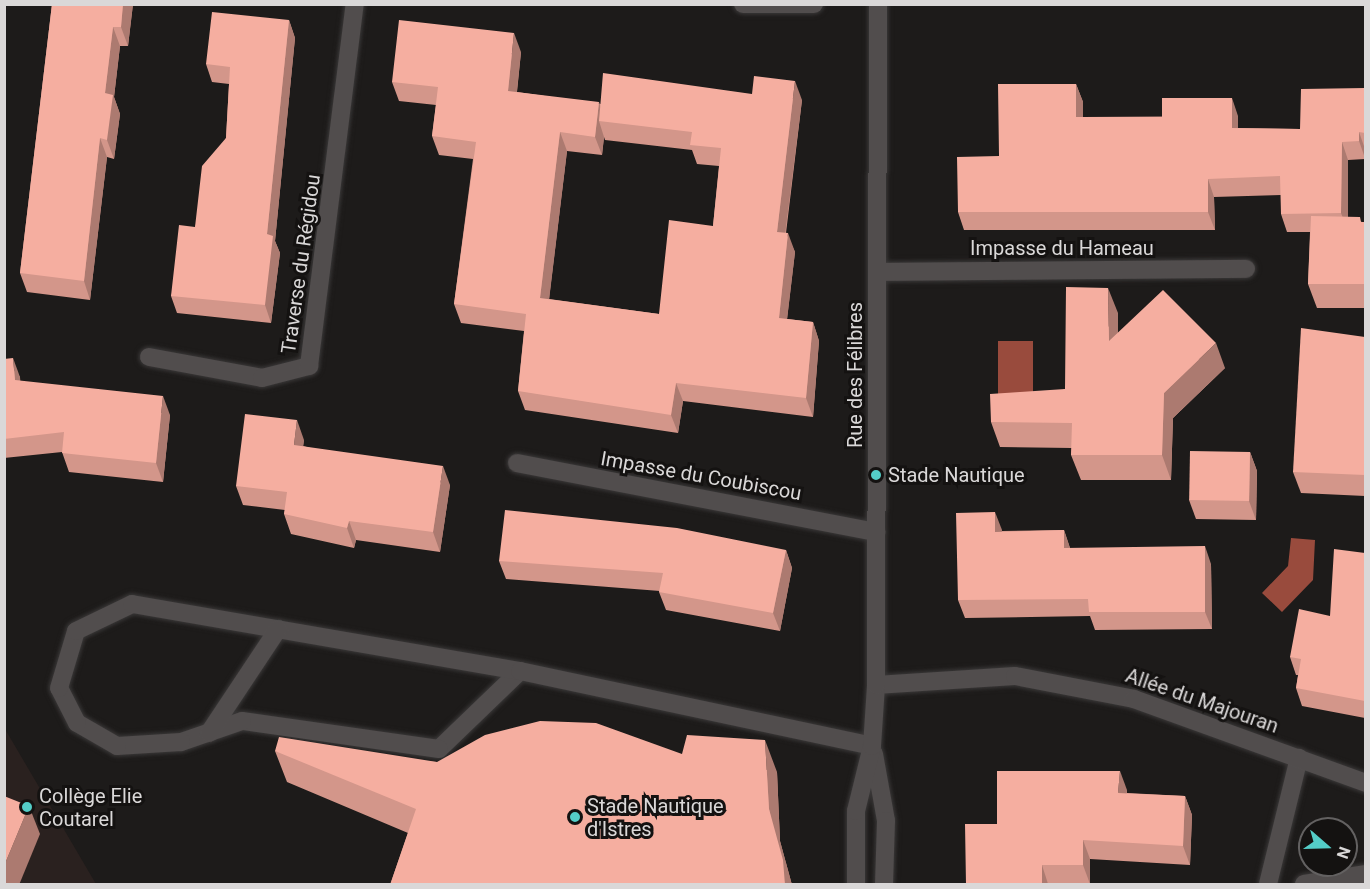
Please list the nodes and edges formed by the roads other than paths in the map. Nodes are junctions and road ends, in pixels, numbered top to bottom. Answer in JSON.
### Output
{"nodes":[{"id":1,"x":356,"y":4,"type":"edge"},
{"id":2,"x":743,"y":4,"type":"edge"},
{"id":3,"x":814,"y":4,"type":"edge"},
{"id":4,"x":878,"y":4,"type":"edge"},
{"id":5,"x":1246,"y":269,"type":"dead end"},
{"id":6,"x":878,"y":272,"type":"junction"},
{"id":7,"x":149,"y":357,"type":"dead end"},
{"id":8,"x":517,"y":463,"type":"dead end"},
{"id":9,"x":876,"y":532,"type":"junction"},
{"id":10,"x":278,"y":629,"type":"junction"},
{"id":11,"x":520,"y":671,"type":"junction"},
{"id":12,"x":876,"y":685,"type":"junction"},
{"id":13,"x":208,"y":733,"type":"junction"},
{"id":14,"x":872,"y":746,"type":"junction"},
{"id":15,"x":1299,"y":758,"type":"junction"},
{"id":16,"x":1365,"y":783,"type":"edge"},
{"id":17,"x":1365,"y":873,"type":"edge"},
{"id":18,"x":856,"y":885,"type":"edge"},
{"id":19,"x":884,"y":885,"type":"edge"},
{"id":20,"x":1268,"y":885,"type":"edge"},
{"id":21,"x":1304,"y":885,"type":"edge"}],
"edges":[{"from":1,"to":7,"type":"street","name":"Traverse du Régidou"},
{"from":2,"to":3,"type":"street"},
{"from":4,"to":6,"type":"street","name":"Rue des Félibres"},
{"from":5,"to":6,"type":"street","name":"Impasse du Hameau"},
{"from":6,"to":9,"type":"street","name":"Rue des Félibres"},
{"from":8,"to":9,"type":"street","name":"Impasse du Coubiscou"},
{"from":9,"to":12,"type":"street","name":"Rue des Félibres"},
{"from":10,"to":11,"type":"street"},
{"from":10,"to":13,"type":"street"},
{"from":10,"to":13,"type":"street"},
{"from":11,"to":13,"type":"street"},
{"from":11,"to":14,"type":"street"},
{"from":12,"to":14,"type":"street","name":"Rue des Félibres"},
{"from":12,"to":15,"type":"street","name":"Allée du Majouran"},
{"from":14,"to":18,"type":"street","name":"Rue des Félibres"},
{"from":14,"to":19,"type":"street","name":"Rue des Félibres"},
{"from":15,"to":16,"type":"street","name":"Allée du Majouran"},
{"from":15,"to":20,"type":"street"},
{"from":17,"to":21,"type":"street"}]}
